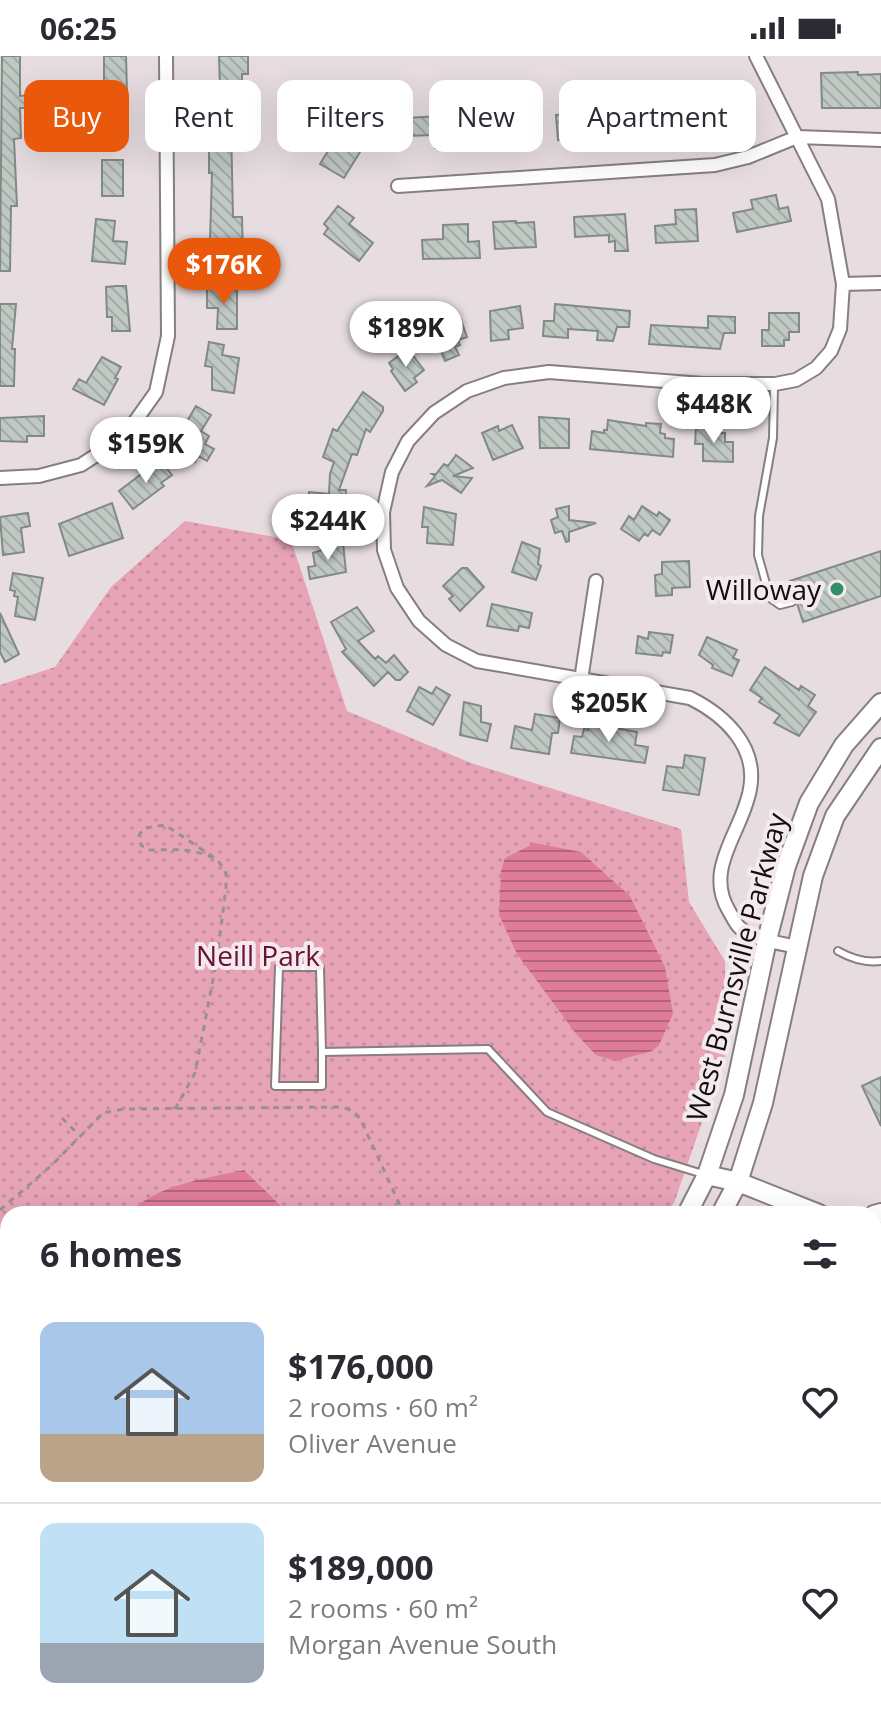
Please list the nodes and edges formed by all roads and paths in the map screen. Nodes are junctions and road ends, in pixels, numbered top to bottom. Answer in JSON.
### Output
{"nodes":[{"id":1,"x":166,"y":56,"type":"edge"},
{"id":2,"x":756,"y":56,"type":"edge"},
{"id":3,"x":797,"y":137,"type":"junction"},
{"id":4,"x":881,"y":140,"type":"edge"},
{"id":5,"x":398,"y":186,"type":"dead end"},
{"id":6,"x":881,"y":283,"type":"edge"},
{"id":7,"x":843,"y":284,"type":"junction"},
{"id":8,"x":774,"y":384,"type":"junction"},
{"id":9,"x":0,"y":478,"type":"edge"},
{"id":10,"x":596,"y":581,"type":"dead end"},
{"id":11,"x":792,"y":602,"type":"dead end"},
{"id":12,"x":581,"y":680,"type":"junction"},
{"id":13,"x":881,"y":703,"type":"edge"},
{"id":14,"x":881,"y":748,"type":"edge"},
{"id":15,"x":218,"y":860,"type":"junction"},
{"id":16,"x":767,"y":940,"type":"junction"},
{"id":17,"x":797,"y":947,"type":"junction"},
{"id":18,"x":838,"y":951,"type":"dead end"},
{"id":19,"x":881,"y":961,"type":"edge"},
{"id":20,"x":322,"y":1052,"type":"junction"},
{"id":21,"x":175,"y":1109,"type":"junction"},
{"id":22,"x":62,"y":1118,"type":"dead end"},
{"id":23,"x":79,"y":1135,"type":"junction"},
{"id":24,"x":707,"y":1175,"type":"junction"},
{"id":25,"x":738,"y":1182,"type":"junction"},
{"id":26,"x":5,"y":1206,"type":"edge"},
{"id":27,"x":400,"y":1206,"type":"edge"},
{"id":28,"x":691,"y":1206,"type":"edge"},
{"id":29,"x":725,"y":1206,"type":"edge"},
{"id":30,"x":799,"y":1206,"type":"edge"}],
"edges":[{"from":1,"to":9,"type":"street"},
{"from":2,"to":3,"type":"street"},
{"from":3,"to":4,"type":"street"},
{"from":3,"to":5,"type":"street"},
{"from":3,"to":7,"type":"street"},
{"from":6,"to":7,"type":"street"},
{"from":7,"to":8,"type":"street"},
{"from":8,"to":11,"type":"lane"},
{"from":8,"to":12,"type":"street"},
{"from":10,"to":12,"type":"street"},
{"from":12,"to":16,"type":"street"},
{"from":13,"to":16,"type":"street","name":"West Burnsville Parkway"},
{"from":14,"to":17,"type":"street","name":"West Burnsville Parkway"},
{"from":15,"to":15,"type":"path"},
{"from":15,"to":21,"type":"path"},
{"from":16,"to":17,"type":"street"},
{"from":16,"to":24,"type":"street","name":"West Burnsville Parkway"},
{"from":17,"to":25,"type":"street","name":"West Burnsville Parkway"},
{"from":18,"to":19,"type":"lane"},
{"from":20,"to":20,"type":"lane"},
{"from":20,"to":24,"type":"lane"},
{"from":21,"to":23,"type":"path"},
{"from":21,"to":27,"type":"path"},
{"from":22,"to":23,"type":"path"},
{"from":23,"to":26,"type":"path"},
{"from":24,"to":25,"type":"street"},
{"from":24,"to":28,"type":"street","name":"West Burnsville Parkway"},
{"from":25,"to":29,"type":"street","name":"West Burnsville Parkway"},
{"from":25,"to":30,"type":"street"}]}
